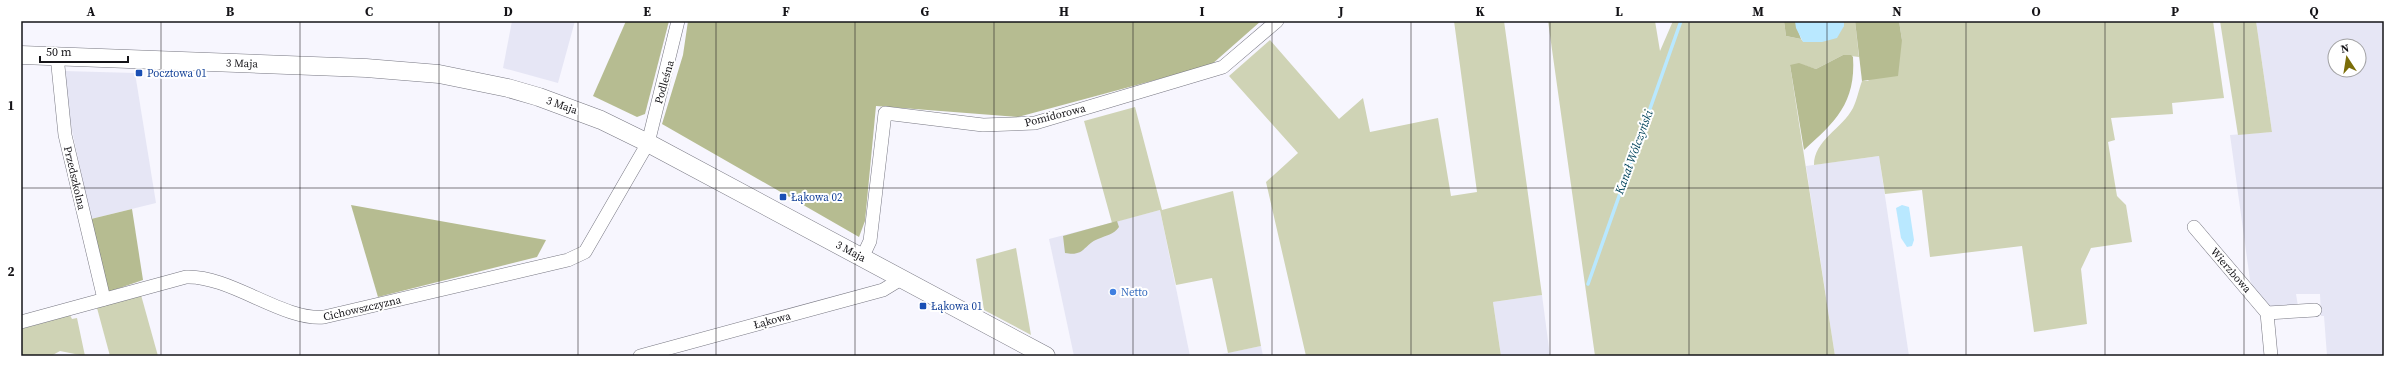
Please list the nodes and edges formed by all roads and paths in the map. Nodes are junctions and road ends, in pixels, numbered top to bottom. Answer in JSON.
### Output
{"nodes":[{"id":1,"x":678,"y":21,"type":"edge"},
{"id":2,"x":1277,"y":21,"type":"edge"},
{"id":3,"x":21,"y":55,"type":"edge"},
{"id":4,"x":57,"y":56,"type":"junction"},
{"id":5,"x":648,"y":143,"type":"junction"},
{"id":6,"x":2194,"y":228,"type":"dead end"},
{"id":7,"x":862,"y":258,"type":"junction"},
{"id":8,"x":901,"y":279,"type":"junction"},
{"id":9,"x":104,"y":299,"type":"junction"},
{"id":10,"x":2315,"y":310,"type":"dead end"},
{"id":11,"x":2268,"y":313,"type":"junction"},
{"id":12,"x":21,"y":322,"type":"edge"},
{"id":13,"x":640,"y":356,"type":"edge"},
{"id":14,"x":1046,"y":356,"type":"edge"},
{"id":15,"x":2271,"y":356,"type":"edge"}],
"edges":[{"from":1,"to":5,"type":"street","name":"Podleśna"},
{"from":2,"to":7,"type":"street","name":"Pomidorowa"},
{"from":3,"to":4,"type":"street","name":"3 Maja"},
{"from":4,"to":5,"type":"street","name":"3 Maja"},
{"from":4,"to":9,"type":"street","name":"Przedszkolna"},
{"from":5,"to":7,"type":"street","name":"3 Maja"},
{"from":5,"to":9,"type":"street","name":"Cichowszczyzna"},
{"from":6,"to":11,"type":"street","name":"Wierzbowa"},
{"from":7,"to":8,"type":"street","name":"3 Maja"},
{"from":8,"to":13,"type":"street","name":"Łąkowa"},
{"from":8,"to":14,"type":"street","name":"3 Maja"},
{"from":9,"to":12,"type":"street","name":"Cichowszczyzna"},
{"from":10,"to":11,"type":"street"},
{"from":11,"to":15,"type":"street"}]}
